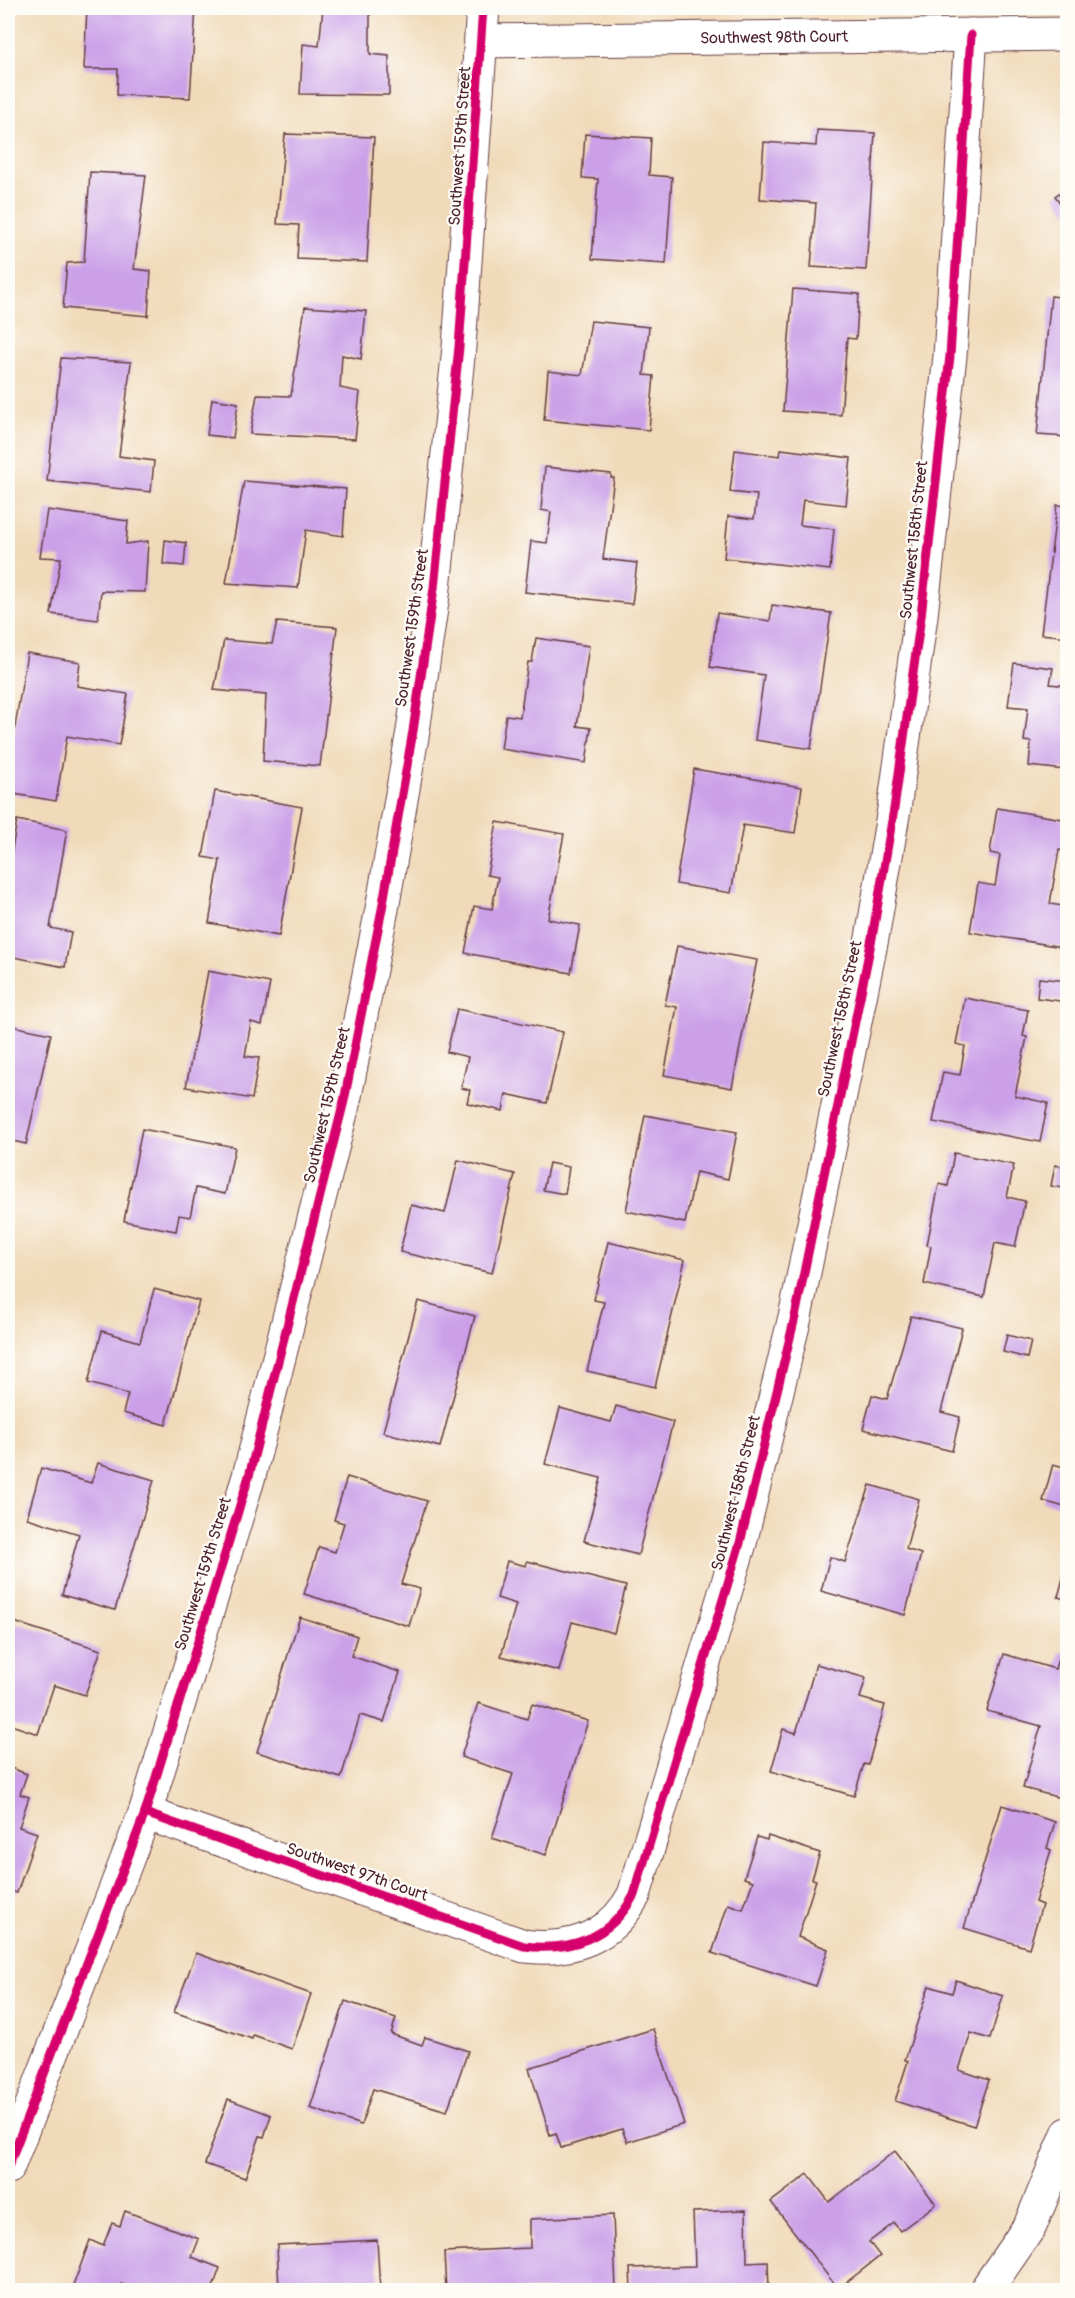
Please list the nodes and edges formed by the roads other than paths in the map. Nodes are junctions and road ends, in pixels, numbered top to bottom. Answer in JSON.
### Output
{"nodes":[{"id":1,"x":483,"y":8,"type":"edge"},
{"id":2,"x":1068,"y":34,"type":"edge"},
{"id":3,"x":970,"y":35,"type":"junction"},
{"id":4,"x":482,"y":41,"type":"junction"},
{"id":5,"x":145,"y":1813,"type":"junction"},
{"id":6,"x":561,"y":1947,"type":"joint"},
{"id":7,"x":1068,"y":2134,"type":"edge"},
{"id":8,"x":8,"y":2167,"type":"edge"},
{"id":9,"x":986,"y":2290,"type":"edge"}],
"edges":[{"from":1,"to":4,"type":"street","name":"Southwest 159th Street"},
{"from":2,"to":3,"type":"street","name":"Southwest 98th Court"},
{"from":3,"to":4,"type":"street","name":"Southwest 98th Court"},
{"from":3,"to":6,"type":"street","name":"Southwest 158th Street"},
{"from":4,"to":5,"type":"street","name":"Southwest 159th Street"},
{"from":5,"to":6,"type":"street","name":"Southwest 97th Court"},
{"from":5,"to":8,"type":"street","name":"Southwest 159th Street"},
{"from":7,"to":9,"type":"street"}]}
